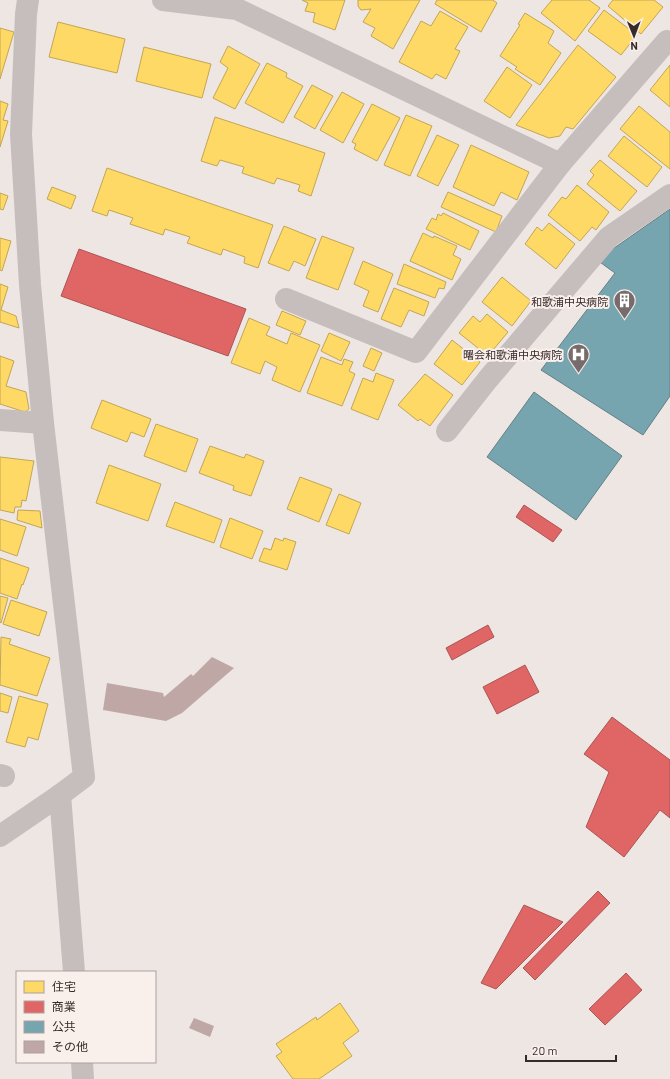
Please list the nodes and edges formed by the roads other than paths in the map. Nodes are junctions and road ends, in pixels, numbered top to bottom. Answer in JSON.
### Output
{"nodes":[{"id":1,"x":28,"y":0,"type":"edge"},
{"id":2,"x":163,"y":0,"type":"edge"},
{"id":3,"x":670,"y":43,"type":"edge"},
{"id":4,"x":560,"y":164,"type":"junction"},
{"id":5,"x":670,"y":195,"type":"edge"},
{"id":6,"x":286,"y":299,"type":"dead end"},
{"id":7,"x":43,"y":423,"type":"junction"},
{"id":8,"x":1,"y":424,"type":"edge"},
{"id":9,"x":447,"y":430,"type":"dead end"},
{"id":10,"x":60,"y":795,"type":"junction"},
{"id":11,"x":0,"y":836,"type":"edge"},
{"id":12,"x":74,"y":971,"type":"edge"},
{"id":13,"x":82,"y":1063,"type":"edge"},
{"id":14,"x":83,"y":1079,"type":"edge"}],
"edges":[{"from":1,"to":7,"type":"street"},
{"from":2,"to":4,"type":"street"},
{"from":3,"to":4,"type":"street"},
{"from":4,"to":6,"type":"street"},
{"from":5,"to":9,"type":"street"},
{"from":7,"to":8,"type":"street"},
{"from":7,"to":10,"type":"street"},
{"from":10,"to":11,"type":"street"},
{"from":10,"to":12,"type":"street"},
{"from":13,"to":14,"type":"street"}]}
